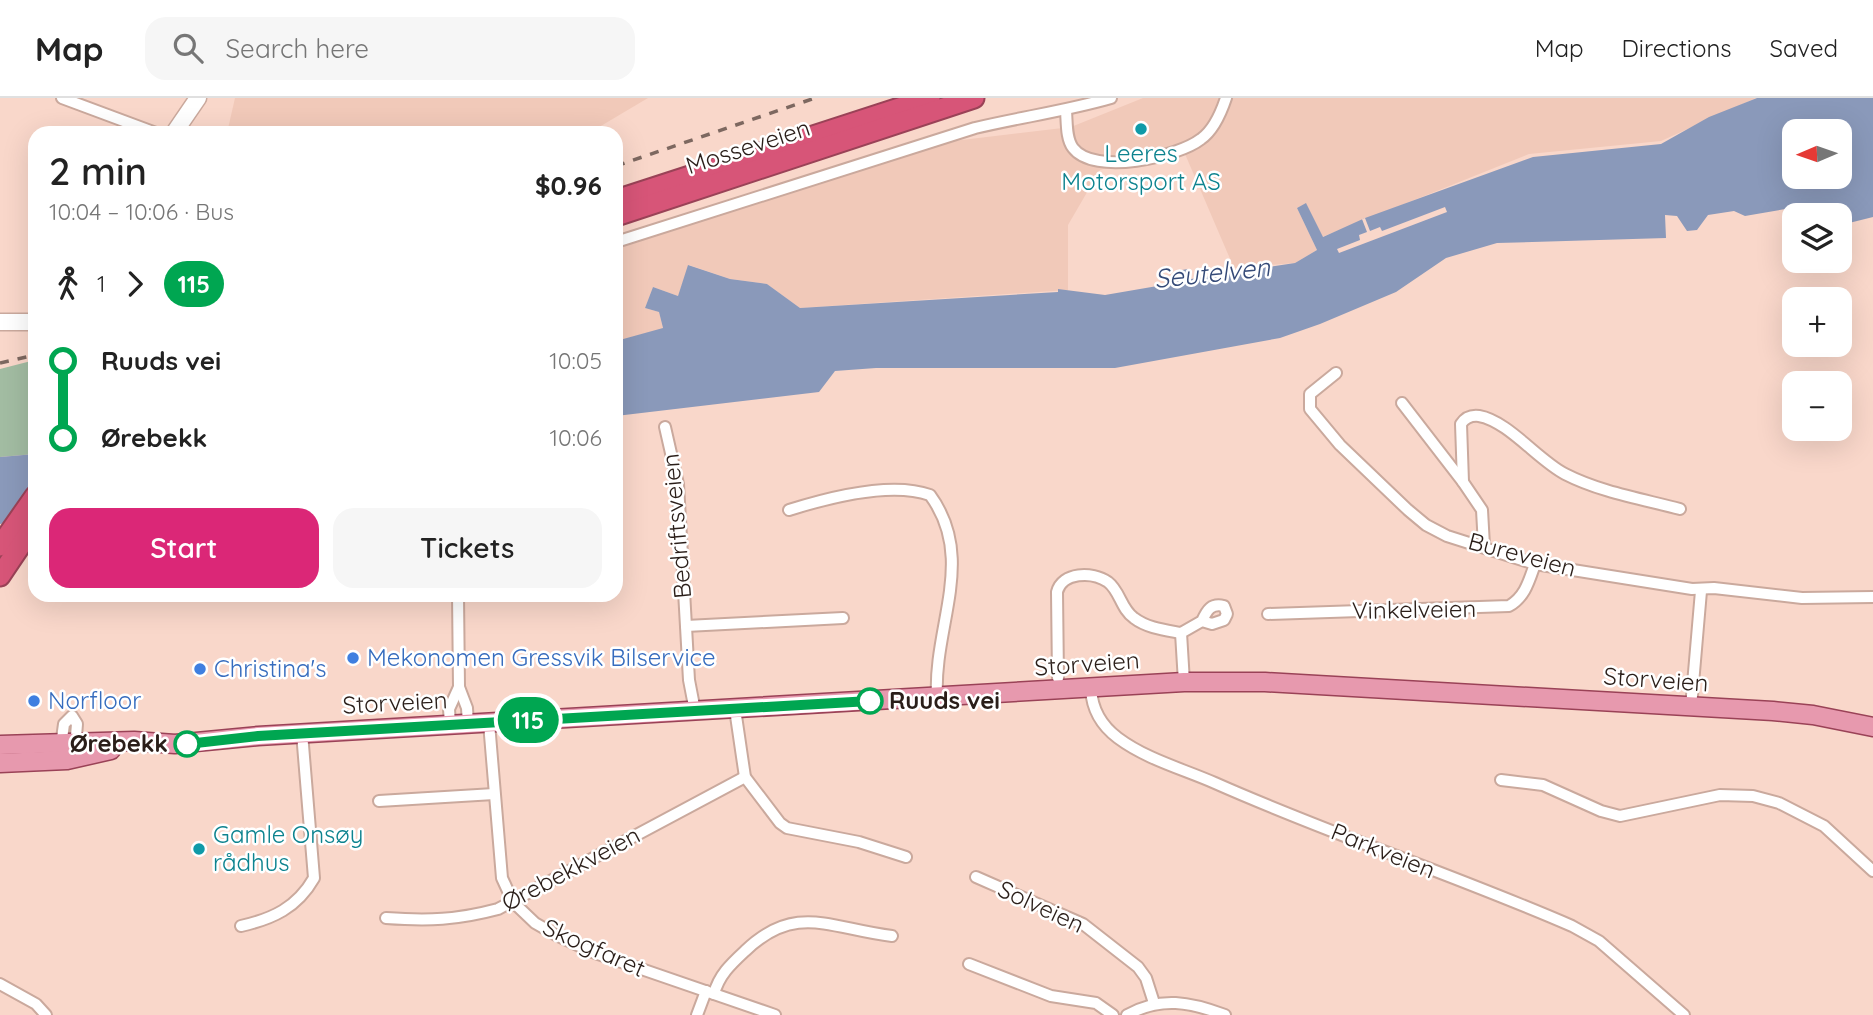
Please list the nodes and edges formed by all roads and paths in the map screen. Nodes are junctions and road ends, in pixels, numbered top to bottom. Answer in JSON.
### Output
{"nodes":[{"id":1,"x":62,"y":98,"type":"edge"},
{"id":2,"x":198,"y":98,"type":"edge"},
{"id":3,"x":930,"y":98,"type":"edge"},
{"id":4,"x":974,"y":98,"type":"edge"},
{"id":5,"x":1111,"y":98,"type":"edge"},
{"id":6,"x":1226,"y":98,"type":"edge"},
{"id":7,"x":1066,"y":111,"type":"junction"},
{"id":8,"x":137,"y":126,"type":"edge"},
{"id":9,"x":179,"y":126,"type":"edge"},
{"id":10,"x":623,"y":198,"type":"edge"},
{"id":11,"x":623,"y":214,"type":"edge"},
{"id":12,"x":623,"y":240,"type":"edge"},
{"id":13,"x":0,"y":322,"type":"edge"},
{"id":14,"x":28,"y":322,"type":"edge"},
{"id":15,"x":1336,"y":373,"type":"dead end"},
{"id":16,"x":1402,"y":403,"type":"dead end"},
{"id":17,"x":665,"y":427,"type":"dead end"},
{"id":18,"x":1463,"y":482,"type":"junction"},
{"id":19,"x":28,"y":504,"type":"edge"},
{"id":20,"x":28,"y":509,"type":"edge"},
{"id":21,"x":1680,"y":509,"type":"dead end"},
{"id":22,"x":789,"y":510,"type":"dead end"},
{"id":23,"x":28,"y":529,"type":"edge"},
{"id":24,"x":0,"y":532,"type":"edge"},
{"id":25,"x":1484,"y":546,"type":"junction"},
{"id":26,"x":4,"y":555,"type":"edge"},
{"id":27,"x":1535,"y":564,"type":"junction"},
{"id":28,"x":0,"y":576,"type":"edge"},
{"id":29,"x":1701,"y":591,"type":"junction"},
{"id":30,"x":1873,"y":597,"type":"edge"},
{"id":31,"x":458,"y":602,"type":"edge"},
{"id":32,"x":1268,"y":614,"type":"dead end"},
{"id":33,"x":843,"y":618,"type":"dead end"},
{"id":34,"x":1202,"y":621,"type":"dead end"},
{"id":35,"x":686,"y":626,"type":"junction"},
{"id":36,"x":1181,"y":633,"type":"junction"},
{"id":37,"x":1058,"y":678,"type":"dead end"},
{"id":38,"x":1184,"y":682,"type":"junction"},
{"id":39,"x":459,"y":687,"type":"junction"},
{"id":40,"x":1091,"y":689,"type":"junction"},
{"id":41,"x":937,"y":697,"type":"junction"},
{"id":42,"x":1691,"y":707,"type":"junction"},
{"id":43,"x":735,"y":709,"type":"junction"},
{"id":44,"x":690,"y":711,"type":"junction"},
{"id":45,"x":489,"y":723,"type":"junction"},
{"id":46,"x":459,"y":724,"type":"junction"},
{"id":47,"x":1873,"y":727,"type":"edge"},
{"id":48,"x":303,"y":733,"type":"junction"},
{"id":49,"x":0,"y":745,"type":"edge"},
{"id":50,"x":69,"y":751,"type":"junction"},
{"id":51,"x":0,"y":763,"type":"edge"},
{"id":52,"x":746,"y":777,"type":"junction"},
{"id":53,"x":1501,"y":780,"type":"dead end"},
{"id":54,"x":494,"y":794,"type":"junction"},
{"id":55,"x":379,"y":801,"type":"dead end"},
{"id":56,"x":906,"y":857,"type":"dead end"},
{"id":57,"x":1873,"y":871,"type":"edge"},
{"id":58,"x":976,"y":877,"type":"dead end"},
{"id":59,"x":513,"y":902,"type":"junction"},
{"id":60,"x":386,"y":918,"type":"dead end"},
{"id":61,"x":240,"y":926,"type":"dead end"},
{"id":62,"x":892,"y":936,"type":"dead end"},
{"id":63,"x":969,"y":964,"type":"dead end"},
{"id":64,"x":0,"y":984,"type":"edge"},
{"id":65,"x":710,"y":992,"type":"junction"},
{"id":66,"x":1154,"y":1003,"type":"junction"},
{"id":67,"x":46,"y":1015,"type":"edge"},
{"id":68,"x":697,"y":1015,"type":"edge"},
{"id":69,"x":775,"y":1015,"type":"edge"},
{"id":70,"x":1113,"y":1015,"type":"edge"},
{"id":71,"x":1127,"y":1015,"type":"edge"},
{"id":72,"x":1226,"y":1015,"type":"edge"},
{"id":73,"x":1684,"y":1015,"type":"edge"}],
"edges":[{"from":1,"to":8,"type":"street"},
{"from":2,"to":9,"type":"street"},
{"from":3,"to":10,"type":"highway","name":"Mosseveien"},
{"from":4,"to":11,"type":"highway","name":"Mosseveien"},
{"from":5,"to":7,"type":"street"},
{"from":6,"to":7,"type":"street"},
{"from":7,"to":12,"type":"street"},
{"from":13,"to":14,"type":"street"},
{"from":15,"to":25,"type":"street","name":"Bureveien"},
{"from":16,"to":18,"type":"street"},
{"from":17,"to":35,"type":"street","name":"Bedriftsveien"},
{"from":18,"to":21,"type":"street"},
{"from":18,"to":25,"type":"street"},
{"from":19,"to":24,"type":"highway"},
{"from":20,"to":26,"type":"highway"},
{"from":22,"to":41,"type":"street"},
{"from":23,"to":26,"type":"highway"},
{"from":25,"to":27,"type":"street","name":"Bureveien"},
{"from":26,"to":28,"type":"highway"},
{"from":27,"to":29,"type":"street","name":"Bureveien"},
{"from":27,"to":32,"type":"street","name":"Vinkelveien"},
{"from":29,"to":30,"type":"street","name":"Bureveien"},
{"from":29,"to":42,"type":"street"},
{"from":31,"to":39,"type":"street"},
{"from":33,"to":35,"type":"street","name":"Bedriftsveien"},
{"from":34,"to":36,"type":"street"},
{"from":35,"to":44,"type":"street","name":"Bedriftsveien"},
{"from":36,"to":37,"type":"street"},
{"from":36,"to":38,"type":"street"},
{"from":38,"to":40,"type":"main road","name":"Storveien"},
{"from":38,"to":42,"type":"main road","name":"Storveien"},
{"from":39,"to":46,"type":"street"},
{"from":39,"to":46,"type":"street"},
{"from":40,"to":41,"type":"main road","name":"Storveien"},
{"from":40,"to":73,"type":"street","name":"Parkveien"},
{"from":41,"to":43,"type":"main road","name":"Storveien"},
{"from":42,"to":47,"type":"main road","name":"Storveien"},
{"from":43,"to":44,"type":"main road","name":"Storveien"},
{"from":43,"to":52,"type":"street"},
{"from":44,"to":45,"type":"main road","name":"Storveien"},
{"from":45,"to":46,"type":"main road","name":"Storveien"},
{"from":45,"to":54,"type":"street","name":"Skogfaret"},
{"from":46,"to":48,"type":"main road","name":"Storveien"},
{"from":48,"to":50,"type":"main road","name":"Storveien"},
{"from":48,"to":61,"type":"street"},
{"from":49,"to":50,"type":"main road","name":"Storveien"},
{"from":50,"to":51,"type":"main road","name":"Storveien"},
{"from":52,"to":56,"type":"street"},
{"from":52,"to":59,"type":"street","name":"Ørebekkveien"},
{"from":53,"to":57,"type":"street"},
{"from":54,"to":55,"type":"street"},
{"from":54,"to":59,"type":"street","name":"Skogfaret"},
{"from":58,"to":66,"type":"street","name":"Solveien"},
{"from":59,"to":60,"type":"street","name":"Ørebekkveien"},
{"from":59,"to":65,"type":"street","name":"Skogfaret"},
{"from":62,"to":65,"type":"street"},
{"from":63,"to":70,"type":"street"},
{"from":64,"to":67,"type":"street"},
{"from":65,"to":68,"type":"street"},
{"from":65,"to":69,"type":"street","name":"Skogfaret"},
{"from":66,"to":71,"type":"street"},
{"from":66,"to":72,"type":"street"}]}
